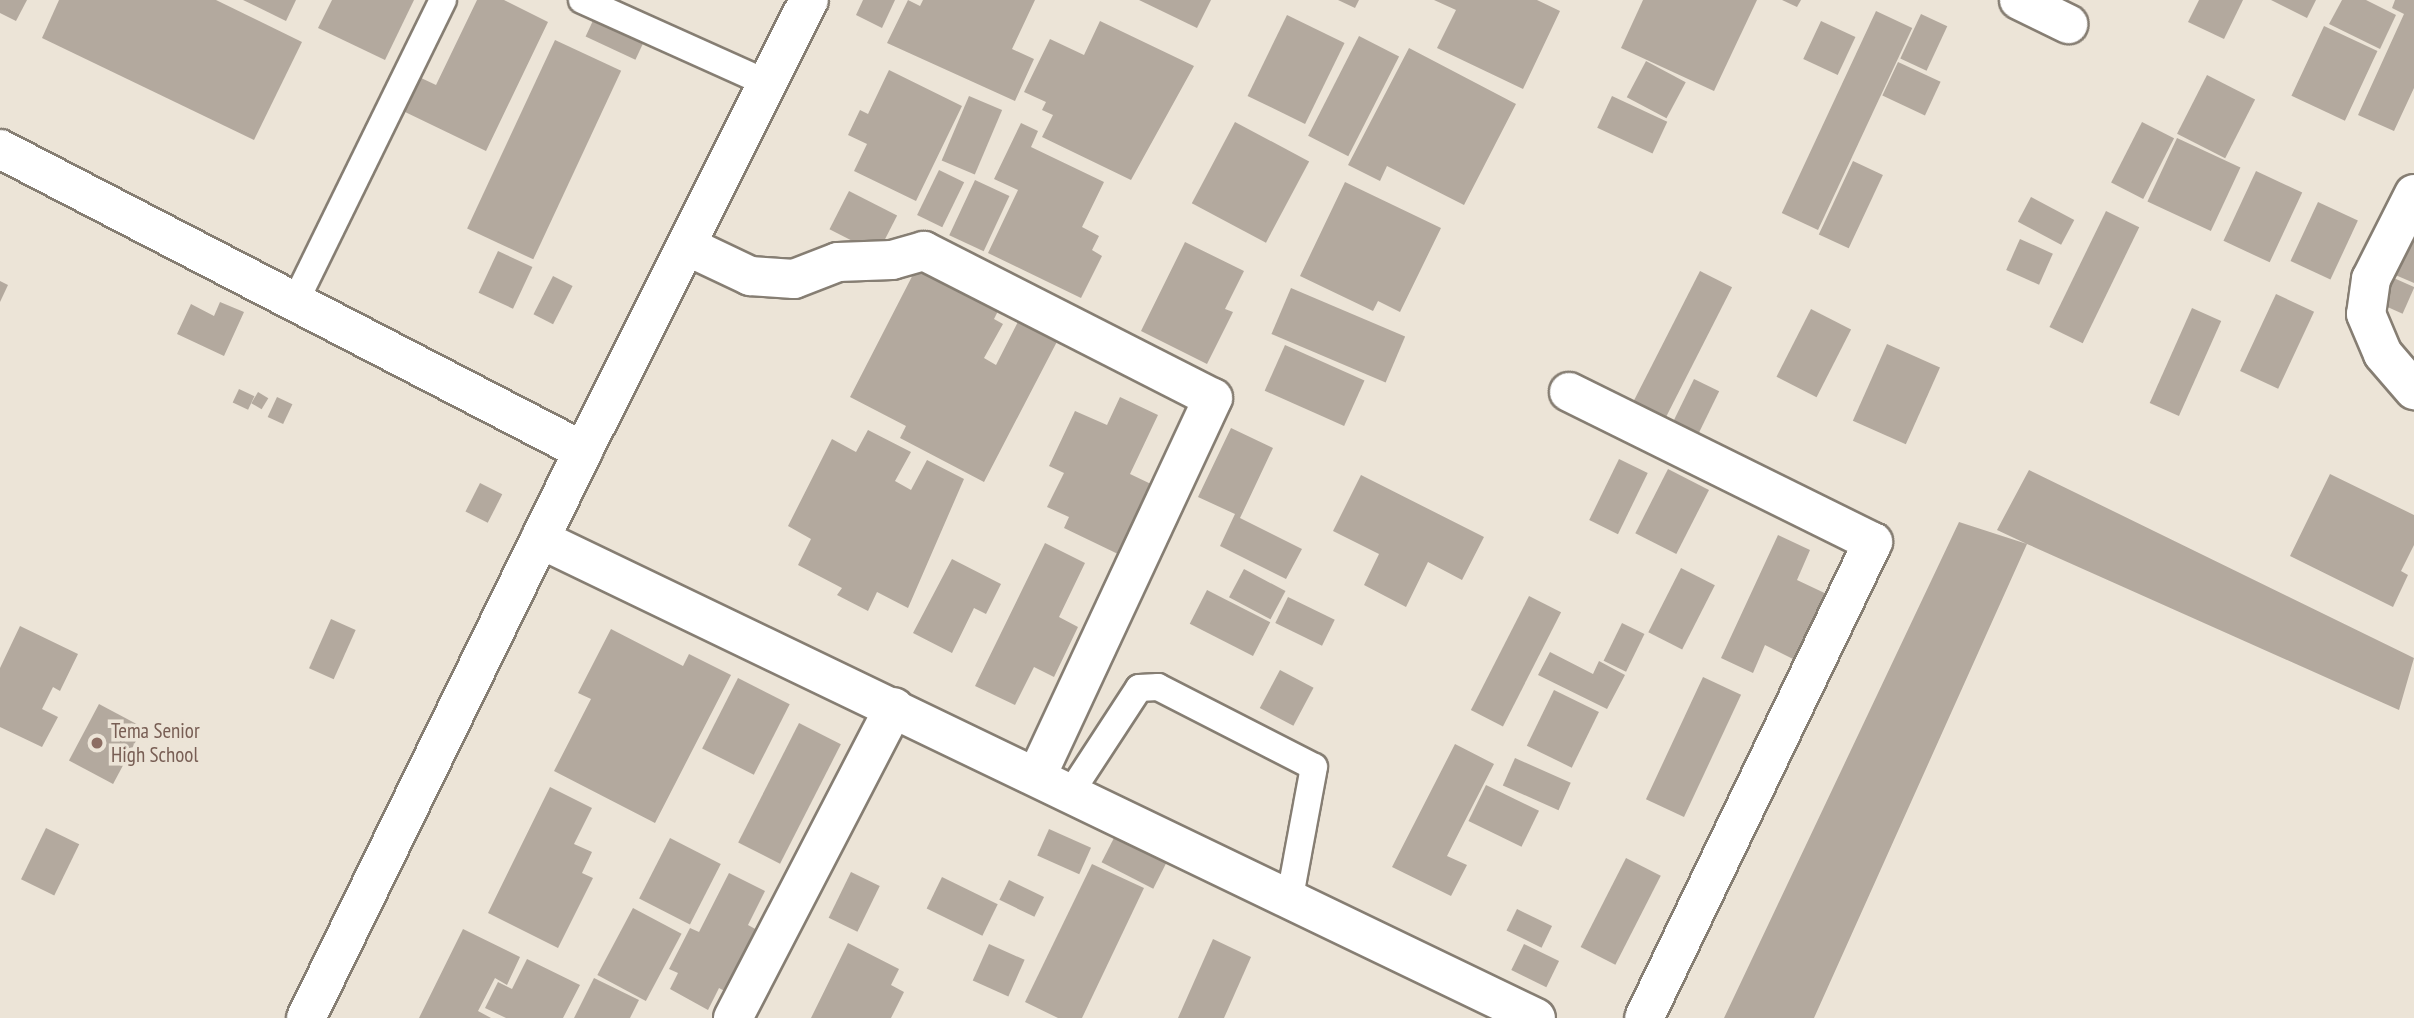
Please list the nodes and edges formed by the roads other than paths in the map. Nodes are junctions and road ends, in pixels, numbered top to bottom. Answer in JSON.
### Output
{"nodes":[{"id":1,"x":443,"y":0,"type":"edge"},
{"id":2,"x":582,"y":0,"type":"edge"},
{"id":3,"x":809,"y":0,"type":"edge"},
{"id":4,"x":2019,"y":0,"type":"edge"},
{"id":5,"x":2067,"y":24,"type":"dead end"},
{"id":6,"x":769,"y":84,"type":"junction"},
{"id":7,"x":0,"y":149,"type":"edge"},
{"id":8,"x":2414,"y":194,"type":"edge"},
{"id":9,"x":689,"y":247,"type":"junction"},
{"id":10,"x":296,"y":300,"type":"junction"},
{"id":11,"x":2414,"y":390,"type":"edge"},
{"id":12,"x":1569,"y":391,"type":"dead end"},
{"id":13,"x":583,"y":451,"type":"junction"},
{"id":14,"x":540,"y":539,"type":"junction"},
{"id":15,"x":894,"y":707,"type":"junction"},
{"id":16,"x":1037,"y":776,"type":"junction"},
{"id":17,"x":1071,"y":792,"type":"junction"},
{"id":18,"x":1290,"y":897,"type":"junction"},
{"id":19,"x":306,"y":1018,"type":"edge"},
{"id":20,"x":733,"y":1018,"type":"edge"},
{"id":21,"x":1536,"y":1018,"type":"edge"},
{"id":22,"x":1644,"y":1018,"type":"edge"}],
"edges":[{"from":1,"to":10,"type":"lane"},
{"from":2,"to":6,"type":"lane"},
{"from":3,"to":6,"type":"street"},
{"from":4,"to":5,"type":"street"},
{"from":6,"to":9,"type":"street"},
{"from":7,"to":10,"type":"street"},
{"from":8,"to":11,"type":"street"},
{"from":9,"to":13,"type":"street"},
{"from":9,"to":16,"type":"street"},
{"from":10,"to":13,"type":"street"},
{"from":12,"to":22,"type":"street"},
{"from":13,"to":14,"type":"street"},
{"from":14,"to":15,"type":"street"},
{"from":14,"to":19,"type":"street"},
{"from":15,"to":16,"type":"street"},
{"from":15,"to":20,"type":"street"},
{"from":16,"to":17,"type":"street"},
{"from":17,"to":18,"type":"street"},
{"from":17,"to":18,"type":"lane"},
{"from":18,"to":21,"type":"street"}]}
